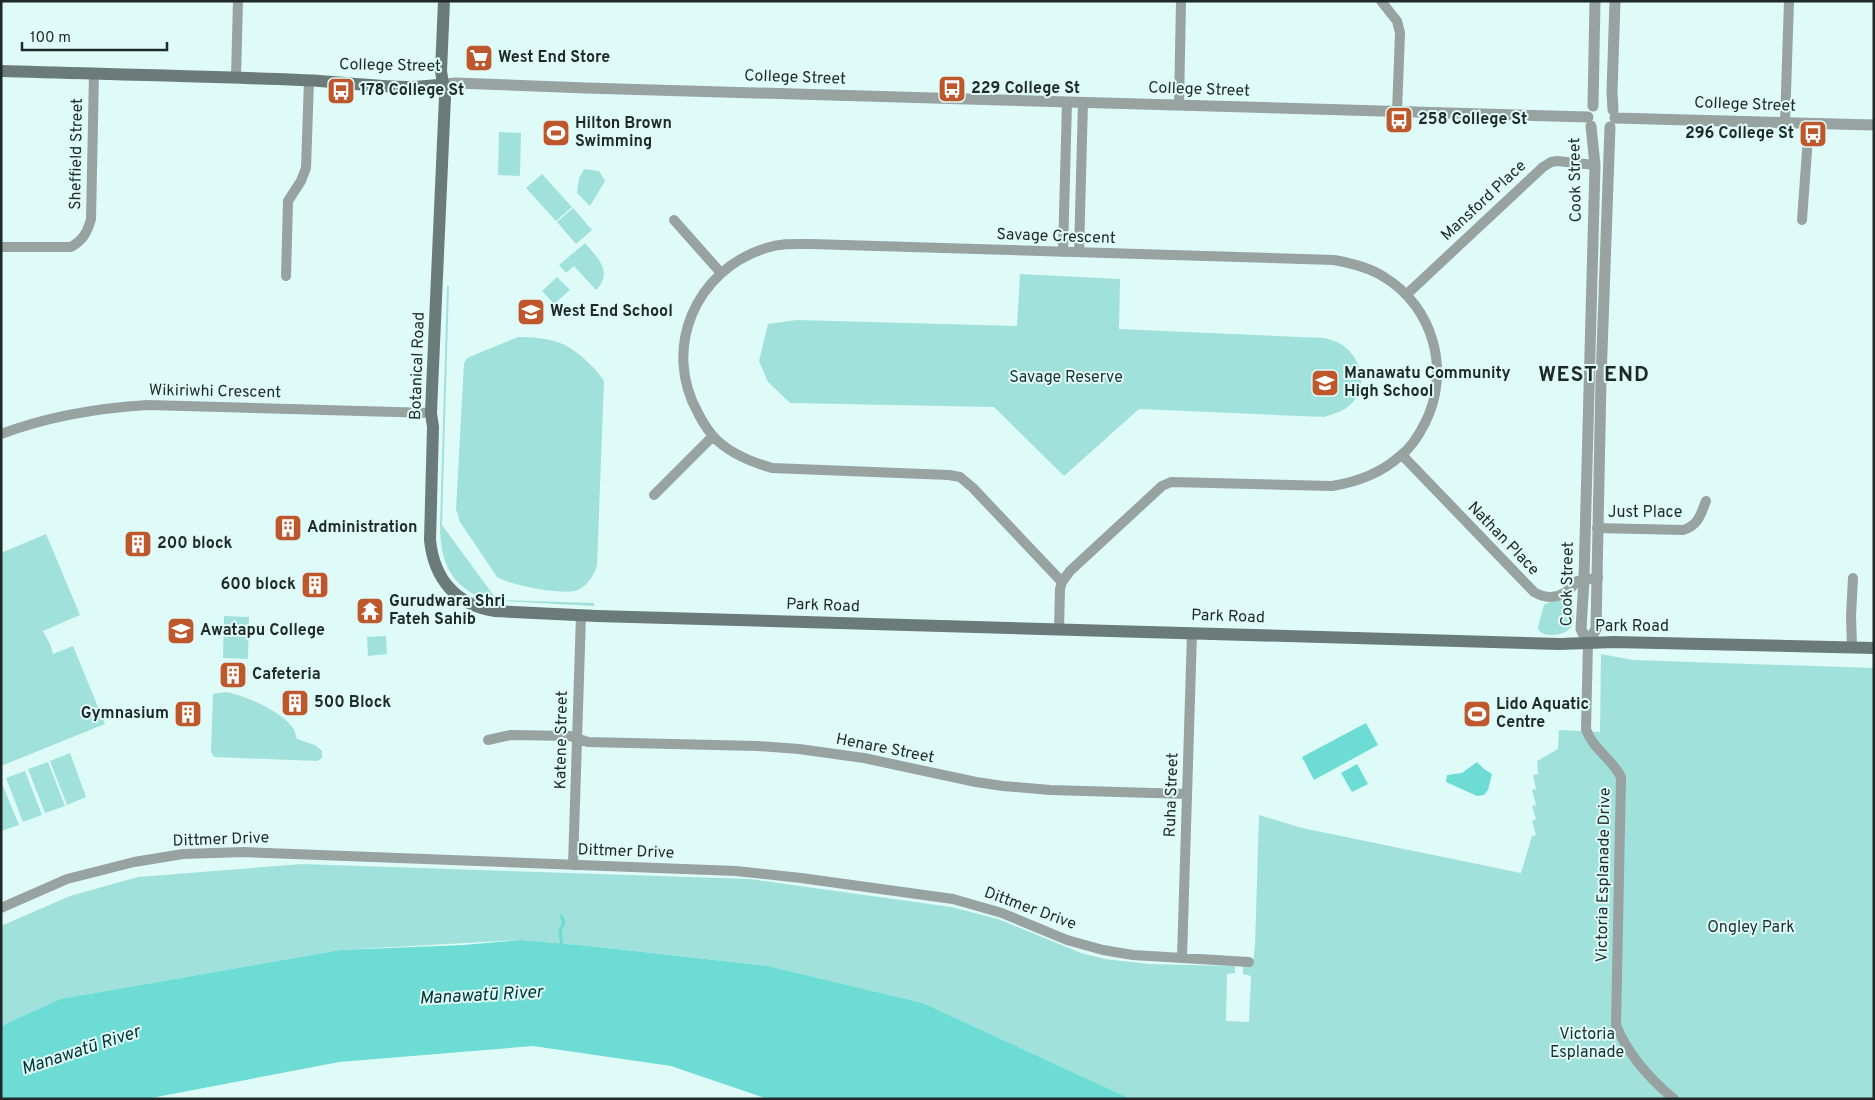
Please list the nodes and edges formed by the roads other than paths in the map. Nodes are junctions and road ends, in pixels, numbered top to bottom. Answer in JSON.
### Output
{"nodes":[{"id":1,"x":238,"y":1,"type":"edge"},
{"id":2,"x":444,"y":1,"type":"edge"},
{"id":3,"x":1182,"y":1,"type":"edge"},
{"id":4,"x":1381,"y":1,"type":"edge"},
{"id":5,"x":1595,"y":1,"type":"edge"},
{"id":6,"x":1615,"y":1,"type":"edge"},
{"id":7,"x":1789,"y":1,"type":"edge"},
{"id":8,"x":1,"y":71,"type":"edge"},
{"id":9,"x":94,"y":74,"type":"junction"},
{"id":10,"x":236,"y":77,"type":"junction"},
{"id":11,"x":309,"y":80,"type":"junction"},
{"id":12,"x":444,"y":84,"type":"junction"},
{"id":13,"x":1067,"y":102,"type":"junction"},
{"id":14,"x":1083,"y":102,"type":"junction"},
{"id":15,"x":1178,"y":105,"type":"junction"},
{"id":16,"x":1592,"y":106,"type":"junction"},
{"id":17,"x":1397,"y":112,"type":"junction"},
{"id":18,"x":1613,"y":118,"type":"junction"},
{"id":19,"x":1589,"y":121,"type":"junction"},
{"id":20,"x":1785,"y":123,"type":"junction"},
{"id":21,"x":1809,"y":123,"type":"junction"},
{"id":22,"x":1874,"y":125,"type":"edge"},
{"id":23,"x":1595,"y":165,"type":"junction"},
{"id":24,"x":1595,"y":179,"type":"junction"},
{"id":25,"x":1607,"y":180,"type":"junction"},
{"id":26,"x":674,"y":220,"type":"dead end"},
{"id":27,"x":1802,"y":220,"type":"dead end"},
{"id":28,"x":1,"y":247,"type":"edge"},
{"id":29,"x":1063,"y":252,"type":"junction"},
{"id":30,"x":1079,"y":252,"type":"junction"},
{"id":31,"x":721,"y":272,"type":"junction"},
{"id":32,"x":286,"y":276,"type":"dead end"},
{"id":33,"x":1407,"y":294,"type":"junction"},
{"id":34,"x":1595,"y":381,"type":"junction"},
{"id":35,"x":431,"y":413,"type":"junction"},
{"id":36,"x":1,"y":434,"type":"edge"},
{"id":37,"x":713,"y":436,"type":"junction"},
{"id":38,"x":1402,"y":455,"type":"junction"},
{"id":39,"x":654,"y":495,"type":"dead end"},
{"id":40,"x":1706,"y":501,"type":"dead end"},
{"id":41,"x":1597,"y":528,"type":"junction"},
{"id":42,"x":1584,"y":578,"type":"junction"},
{"id":43,"x":1598,"y":578,"type":"junction"},
{"id":44,"x":1853,"y":578,"type":"dead end"},
{"id":45,"x":1062,"y":582,"type":"junction"},
{"id":46,"x":581,"y":615,"type":"junction"},
{"id":47,"x":1060,"y":629,"type":"junction"},
{"id":48,"x":1192,"y":633,"type":"junction"},
{"id":49,"x":1588,"y":643,"type":"junction"},
{"id":50,"x":1852,"y":648,"type":"junction"},
{"id":51,"x":1874,"y":648,"type":"edge"},
{"id":52,"x":577,"y":739,"type":"junction"},
{"id":53,"x":488,"y":740,"type":"dead end"},
{"id":54,"x":1187,"y":794,"type":"junction"},
{"id":55,"x":574,"y":865,"type":"junction"},
{"id":56,"x":1,"y":908,"type":"edge"},
{"id":57,"x":1182,"y":958,"type":"junction"},
{"id":58,"x":1248,"y":962,"type":"dead end"},
{"id":59,"x":1674,"y":1099,"type":"edge"}],
"edges":[{"from":1,"to":10,"type":"street"},
{"from":2,"to":12,"type":"main road","name":"Botanical Road"},
{"from":3,"to":15,"type":"street"},
{"from":4,"to":17,"type":"street"},
{"from":5,"to":16,"type":"street"},
{"from":6,"to":18,"type":"street","name":"Cook Street"},
{"from":7,"to":20,"type":"street"},
{"from":8,"to":9,"type":"main road","name":"College Street"},
{"from":9,"to":10,"type":"main road","name":"College Street"},
{"from":9,"to":28,"type":"street","name":"Sheffield Street"},
{"from":10,"to":11,"type":"main road","name":"College Street"},
{"from":11,"to":12,"type":"main road","name":"College Street"},
{"from":11,"to":32,"type":"street"},
{"from":12,"to":13,"type":"street","name":"College Street"},
{"from":12,"to":35,"type":"main road","name":"Botanical Road"},
{"from":13,"to":14,"type":"street","name":"College Street"},
{"from":13,"to":29,"type":"street"},
{"from":14,"to":15,"type":"street","name":"College Street"},
{"from":14,"to":30,"type":"street"},
{"from":15,"to":17,"type":"street","name":"College Street"},
{"from":16,"to":18,"type":"street"},
{"from":16,"to":19,"type":"street"},
{"from":17,"to":19,"type":"street","name":"College Street"},
{"from":18,"to":19,"type":"street"},
{"from":18,"to":20,"type":"street","name":"College Street"},
{"from":18,"to":25,"type":"street","name":"Cook Street"},
{"from":19,"to":23,"type":"street","name":"Cook Street"},
{"from":20,"to":21,"type":"street","name":"College Street"},
{"from":21,"to":22,"type":"street","name":"College Street"},
{"from":21,"to":27,"type":"street"},
{"from":23,"to":24,"type":"street","name":"Cook Street"},
{"from":23,"to":33,"type":"street","name":"Mansford Place"},
{"from":24,"to":25,"type":"street"},
{"from":24,"to":34,"type":"street","name":"Cook Street"},
{"from":25,"to":34,"type":"street","name":"Cook Street"},
{"from":26,"to":31,"type":"street"},
{"from":29,"to":30,"type":"street","name":"Savage Crescent"},
{"from":29,"to":31,"type":"street","name":"Savage Crescent"},
{"from":30,"to":33,"type":"street","name":"Savage Crescent"},
{"from":31,"to":37,"type":"street","name":"Savage Crescent"},
{"from":33,"to":38,"type":"street","name":"Savage Crescent"},
{"from":34,"to":41,"type":"street","name":"Cook Street"},
{"from":34,"to":42,"type":"street","name":"Cook Street"},
{"from":35,"to":36,"type":"street","name":"Wikiriwhi Crescent"},
{"from":35,"to":46,"type":"main road","name":"Botanical Road"},
{"from":37,"to":39,"type":"street"},
{"from":37,"to":45,"type":"street","name":"Savage Crescent"},
{"from":38,"to":42,"type":"street","name":"Nathan Place"},
{"from":38,"to":45,"type":"street","name":"Savage Crescent"},
{"from":40,"to":41,"type":"street","name":"Just Place"},
{"from":41,"to":43,"type":"street","name":"Cook Street"},
{"from":42,"to":43,"type":"street"},
{"from":42,"to":49,"type":"street","name":"Cook Street"},
{"from":43,"to":49,"type":"street","name":"Cook Street"},
{"from":44,"to":50,"type":"street"},
{"from":45,"to":47,"type":"street"},
{"from":46,"to":47,"type":"main road","name":"Park Road"},
{"from":46,"to":52,"type":"street","name":"Katene Street"},
{"from":47,"to":48,"type":"main road","name":"Park Road"},
{"from":48,"to":49,"type":"main road","name":"Park Road"},
{"from":48,"to":54,"type":"street","name":"Ruha Street"},
{"from":49,"to":50,"type":"main road","name":"Park Road"},
{"from":49,"to":59,"type":"street","name":"Victoria Esplanade Drive"},
{"from":50,"to":51,"type":"main road","name":"Park Road"},
{"from":52,"to":53,"type":"street","name":"Henare Street"},
{"from":52,"to":54,"type":"street","name":"Henare Street"},
{"from":52,"to":55,"type":"street","name":"Katene Street"},
{"from":54,"to":57,"type":"street","name":"Ruha Street"},
{"from":55,"to":56,"type":"street","name":"Dittmer Drive"},
{"from":55,"to":57,"type":"street","name":"Dittmer Drive"},
{"from":57,"to":58,"type":"street","name":"Dittmer Drive"}]}
